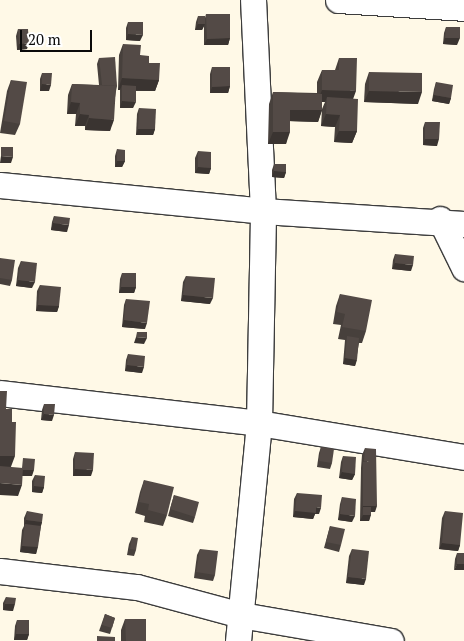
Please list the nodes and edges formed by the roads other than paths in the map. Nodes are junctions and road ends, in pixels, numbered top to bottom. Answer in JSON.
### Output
{"nodes":[{"id":1,"x":253,"y":0,"type":"edge"},
{"id":2,"x":338,"y":0,"type":"edge"},
{"id":3,"x":464,"y":8,"type":"edge"},
{"id":4,"x":0,"y":185,"type":"edge"},
{"id":5,"x":263,"y":211,"type":"junction"},
{"id":6,"x":452,"y":221,"type":"edge"},
{"id":7,"x":464,"y":268,"type":"edge"},
{"id":8,"x":0,"y":393,"type":"edge"},
{"id":9,"x":260,"y":423,"type":"junction"},
{"id":10,"x":464,"y":457,"type":"edge"},
{"id":11,"x":0,"y":571,"type":"edge"},
{"id":12,"x":241,"y":615,"type":"junction"},
{"id":13,"x":238,"y":641,"type":"edge"},
{"id":14,"x":391,"y":641,"type":"edge"}],
"edges":[{"from":1,"to":5,"type":"street"},
{"from":2,"to":3,"type":"street"},
{"from":4,"to":5,"type":"street"},
{"from":5,"to":6,"type":"street"},
{"from":5,"to":9,"type":"street"},
{"from":6,"to":7,"type":"street"},
{"from":8,"to":9,"type":"street"},
{"from":9,"to":10,"type":"street"},
{"from":9,"to":12,"type":"street"},
{"from":11,"to":12,"type":"street"},
{"from":12,"to":13,"type":"street"},
{"from":12,"to":14,"type":"street"}]}
